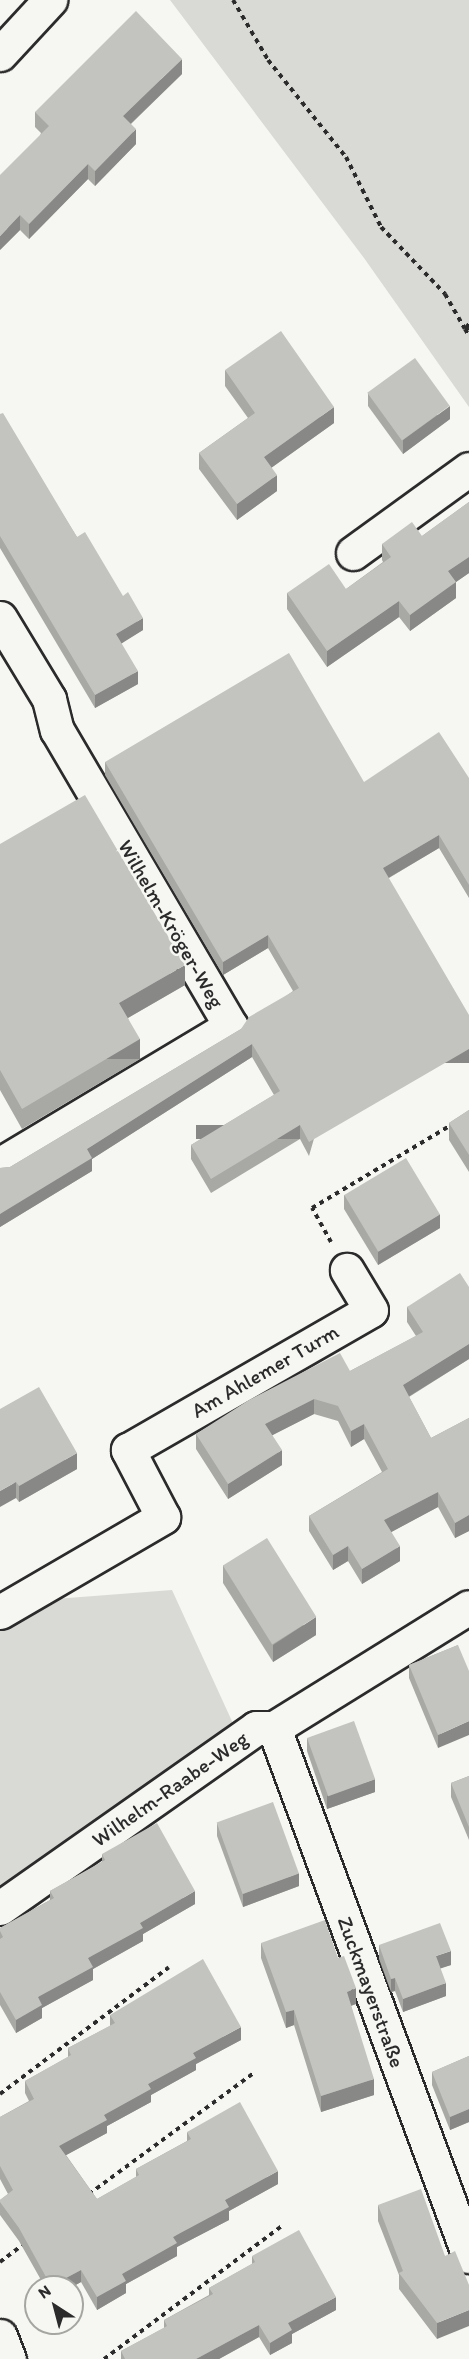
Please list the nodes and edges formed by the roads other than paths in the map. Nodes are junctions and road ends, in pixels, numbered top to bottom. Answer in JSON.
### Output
{"nodes":[{"id":1,"x":50,"y":0,"type":"edge"},
{"id":2,"x":0,"y":54,"type":"edge"},
{"id":3,"x":469,"y":469,"type":"edge"},
{"id":4,"x":352,"y":553,"type":"dead end"},
{"id":5,"x":0,"y":618,"type":"edge"},
{"id":6,"x":0,"y":1164,"type":"edge"},
{"id":7,"x":347,"y":1270,"type":"road end"},
{"id":8,"x":468,"y":1610,"type":"edge"},
{"id":9,"x":0,"y":1612,"type":"edge"},
{"id":10,"x":274,"y":1728,"type":"junction"},
{"id":11,"x":0,"y":1908,"type":"edge"},
{"id":12,"x":469,"y":2256,"type":"edge"},
{"id":13,"x":0,"y":2336,"type":"edge"},
{"id":14,"x":9,"y":2359,"type":"edge"}],
"edges":[{"from":1,"to":2,"type":"street"},
{"from":3,"to":4,"type":"street"},
{"from":5,"to":6,"type":"street","name":"Wilhelm-Kröger-Weg"},
{"from":7,"to":9,"type":"street","name":"Am Ahlemer Turm"},
{"from":8,"to":10,"type":"street","name":"Wilhelm-Raabe-Weg"},
{"from":10,"to":11,"type":"street","name":"Wilhelm-Raabe-Weg"},
{"from":10,"to":12,"type":"street","name":"Zuckmayerstraße"},
{"from":13,"to":14,"type":"street"}]}
